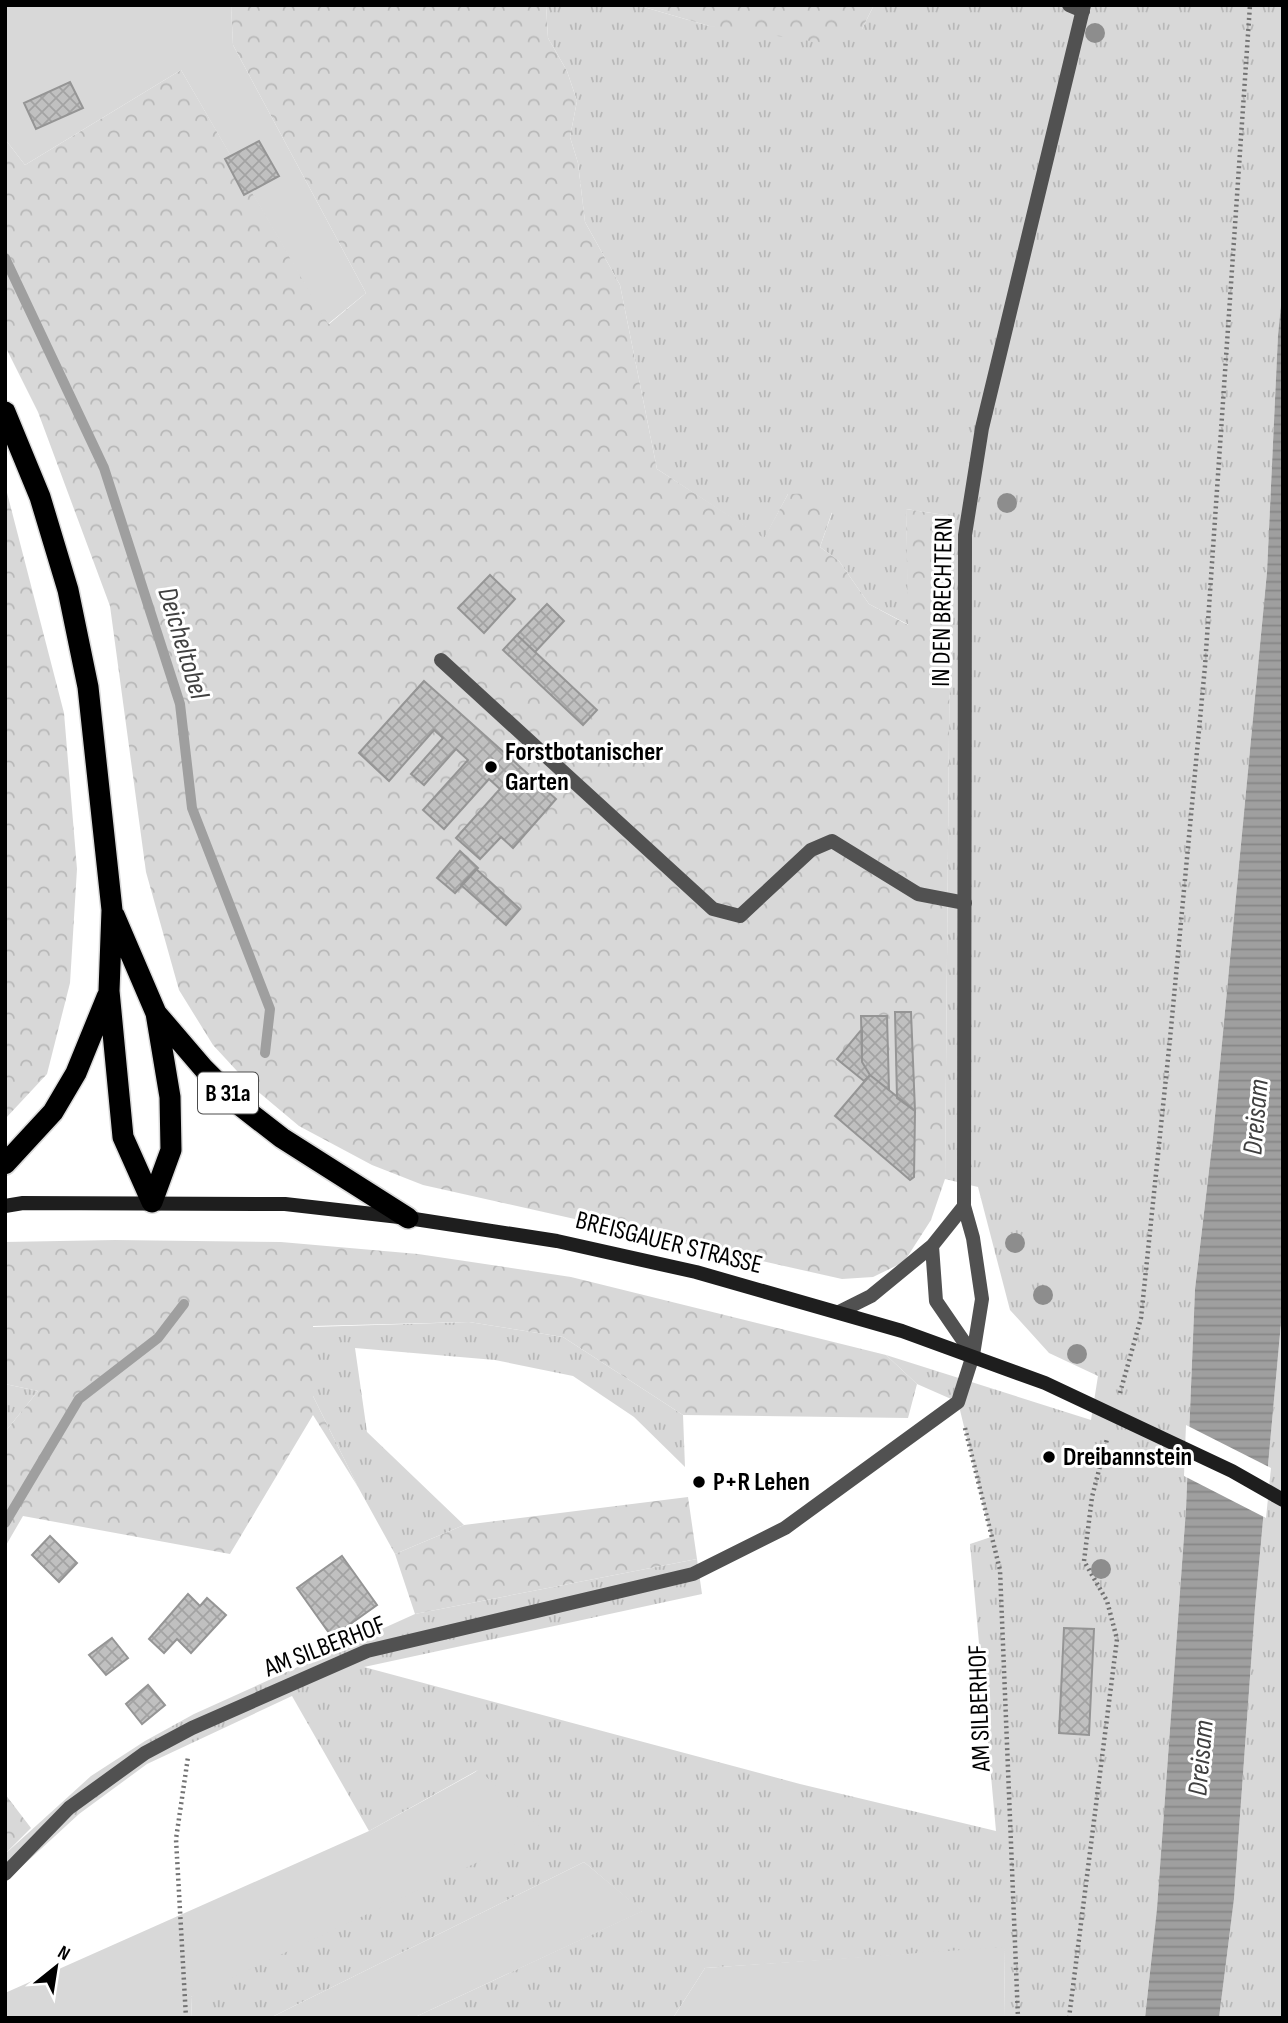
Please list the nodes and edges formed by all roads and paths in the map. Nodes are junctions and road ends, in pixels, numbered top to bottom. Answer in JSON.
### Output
{"nodes":[{"id":1,"x":1250,"y":5,"type":"edge"},
{"id":2,"x":1079,"y":7,"type":"edge"},
{"id":3,"x":5,"y":412,"type":"edge"},
{"id":4,"x":441,"y":660,"type":"dead end"},
{"id":5,"x":965,"y":903,"type":"junction"},
{"id":6,"x":112,"y":910,"type":"junction"},
{"id":7,"x":109,"y":991,"type":"junction"},
{"id":8,"x":156,"y":1013,"type":"junction"},
{"id":9,"x":5,"y":1164,"type":"edge"},
{"id":10,"x":152,"y":1202,"type":"junction"},
{"id":11,"x":5,"y":1206,"type":"edge"},
{"id":12,"x":964,"y":1206,"type":"junction"},
{"id":13,"x":408,"y":1218,"type":"junction"},
{"id":14,"x":932,"y":1246,"type":"junction"},
{"id":15,"x":839,"y":1312,"type":"junction"},
{"id":16,"x":973,"y":1355,"type":"junction"},
{"id":17,"x":958,"y":1402,"type":"junction"},
{"id":18,"x":1114,"y":1415,"type":"junction"},
{"id":19,"x":1283,"y":1500,"type":"edge"},
{"id":20,"x":192,"y":1728,"type":"junction"},
{"id":21,"x":5,"y":1874,"type":"edge"},
{"id":22,"x":186,"y":2018,"type":"edge"},
{"id":23,"x":1018,"y":2018,"type":"edge"},
{"id":24,"x":1069,"y":2018,"type":"edge"}],
"edges":[{"from":1,"to":18,"type":"path"},
{"from":2,"to":5,"type":"street","name":"IN DEN BRECHTERN"},
{"from":3,"to":6,"type":"highway","number":"B 31a"},
{"from":4,"to":5,"type":"street"},
{"from":5,"to":12,"type":"street","name":"IN DEN BRECHTERN"},
{"from":6,"to":7,"type":"highway","number":"B 31a"},
{"from":6,"to":8,"type":"highway","number":"B 31a"},
{"from":7,"to":9,"type":"highway","number":"B 31a"},
{"from":7,"to":10,"type":"highway","number":"B 31a"},
{"from":8,"to":10,"type":"highway","number":"B 31a"},
{"from":8,"to":13,"type":"highway","number":"B 31a"},
{"from":10,"to":11,"type":"street","name":"BREISGAUER STRASSE"},
{"from":10,"to":13,"type":"street","name":"BREISGAUER STRASSE"},
{"from":12,"to":14,"type":"street"},
{"from":12,"to":16,"type":"street","name":"IN DEN BRECHTERN"},
{"from":13,"to":15,"type":"street","name":"BREISGAUER STRASSE"},
{"from":14,"to":15,"type":"street"},
{"from":14,"to":16,"type":"street"},
{"from":15,"to":16,"type":"street","name":"BREISGAUER STRASSE"},
{"from":16,"to":17,"type":"street","name":"IN DEN BRECHTERN"},
{"from":16,"to":18,"type":"street","name":"BREISGAUER STRASSE"},
{"from":17,"to":20,"type":"street","name":"AM SILBERHOF"},
{"from":17,"to":23,"type":"path","name":"AM SILBERHOF"},
{"from":18,"to":19,"type":"street","name":"BREISGAUER STRASSE"},
{"from":18,"to":24,"type":"path"},
{"from":20,"to":21,"type":"street","name":"AM SILBERHOF"},
{"from":20,"to":22,"type":"path"}]}
